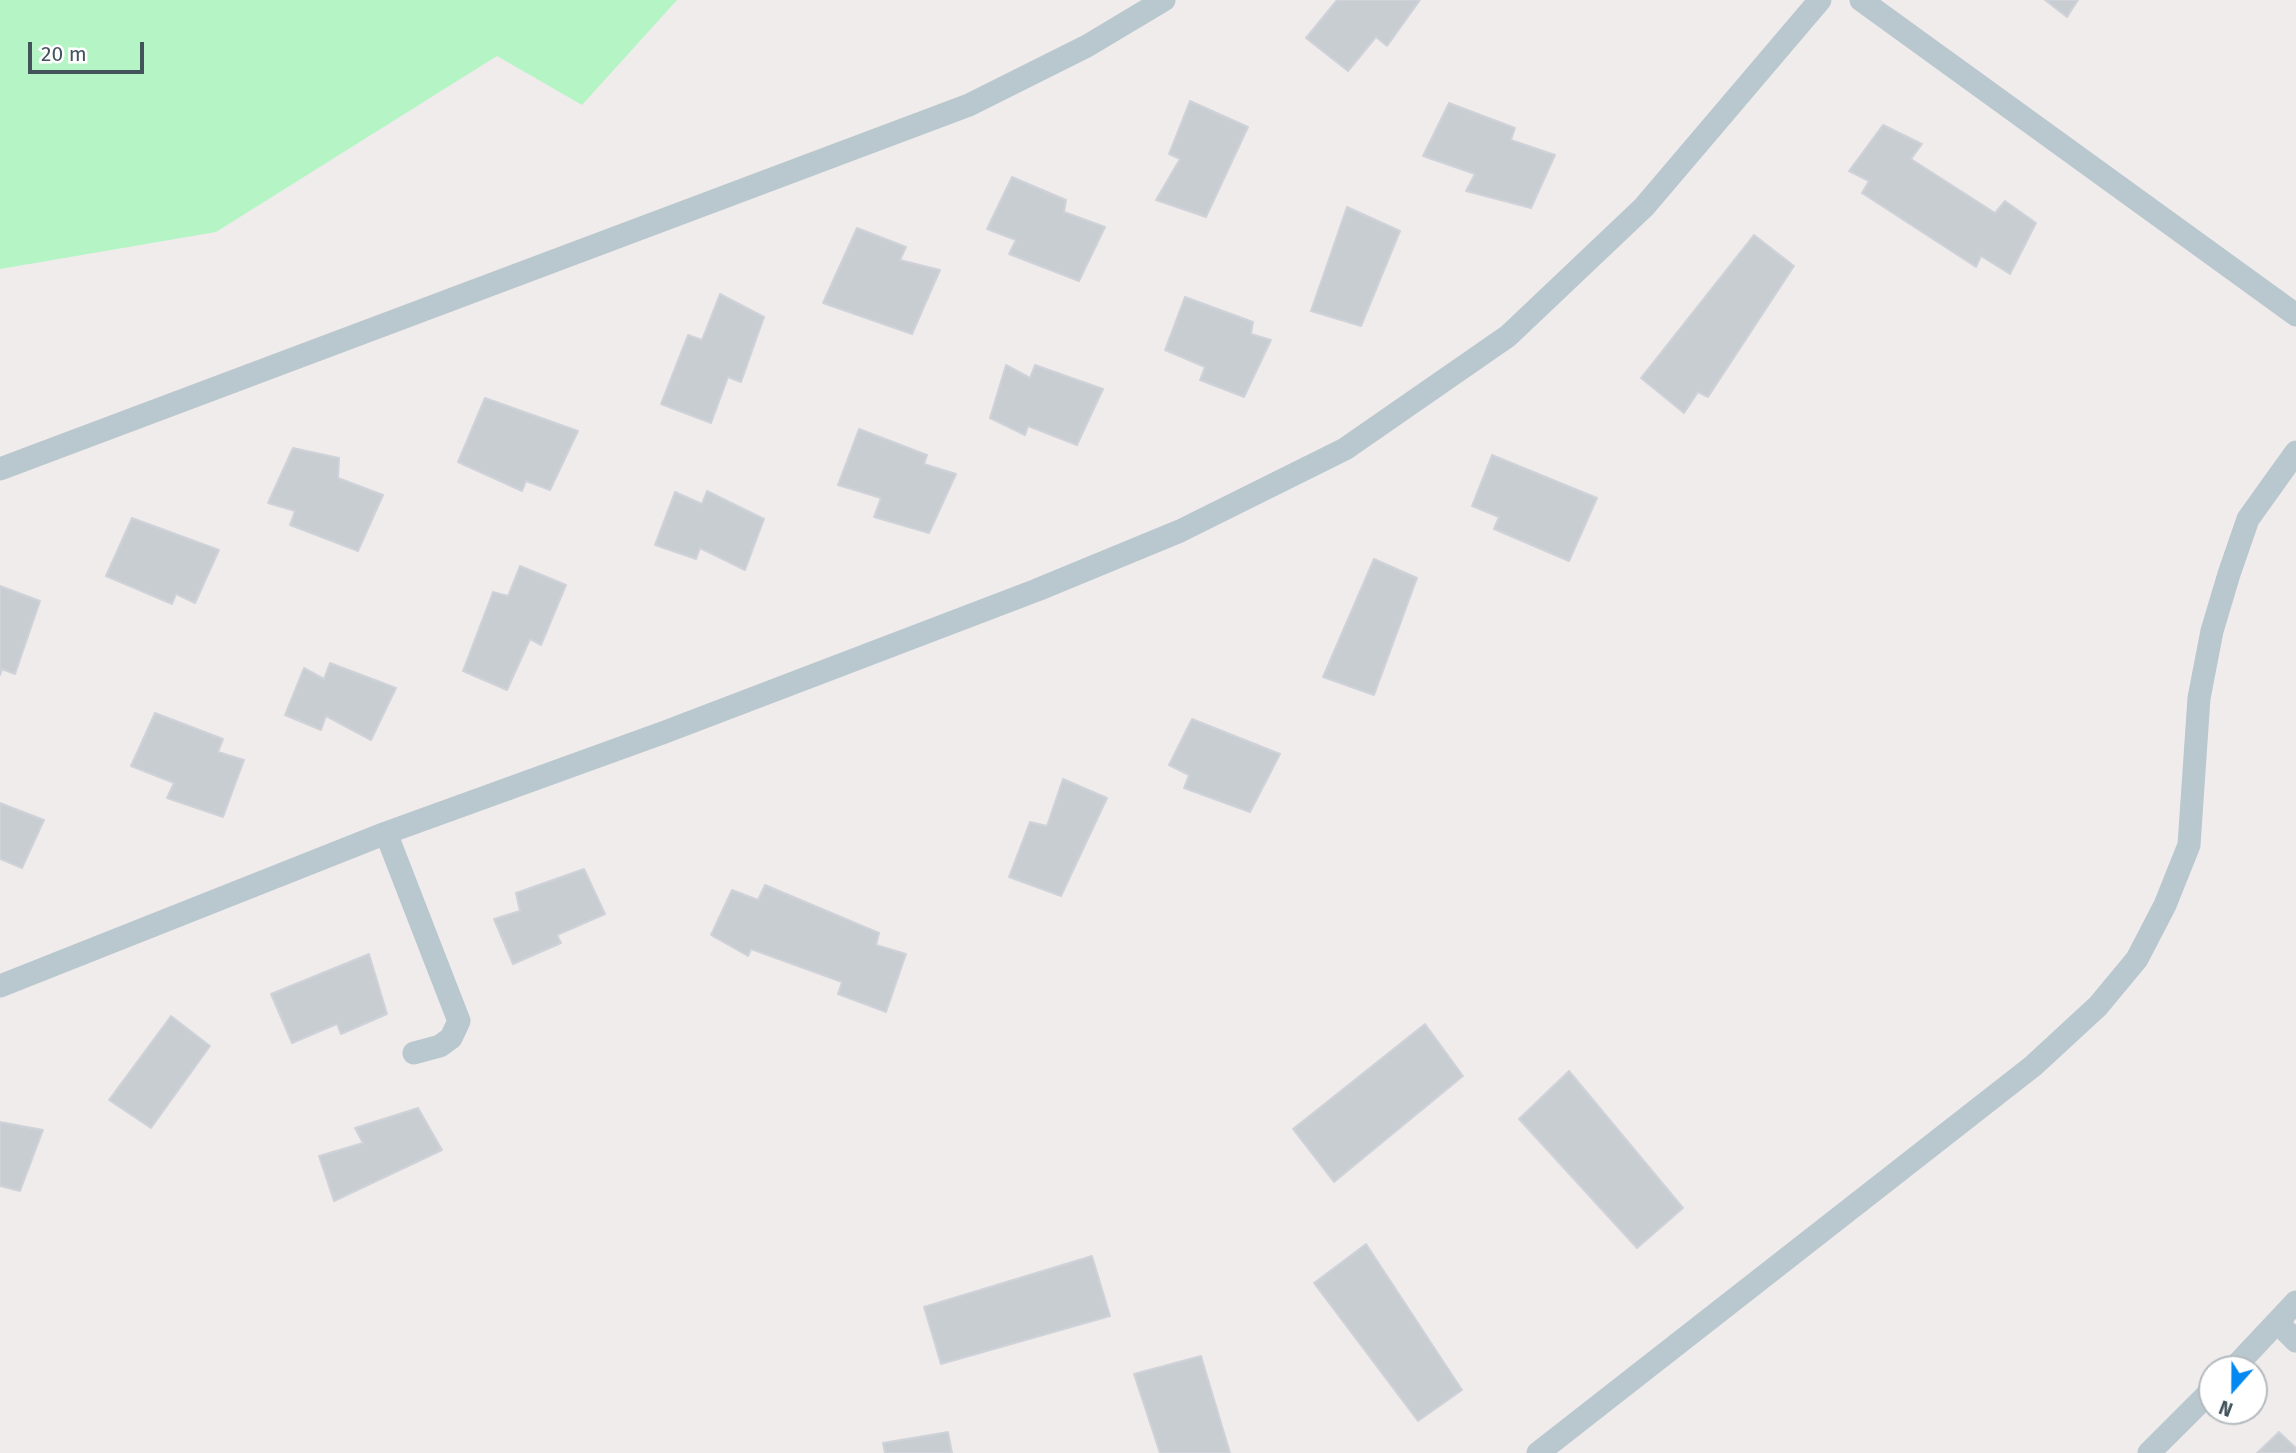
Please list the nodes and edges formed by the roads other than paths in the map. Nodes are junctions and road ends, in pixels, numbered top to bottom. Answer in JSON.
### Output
{"nodes":[{"id":1,"x":1164,"y":0,"type":"edge"},
{"id":2,"x":1820,"y":0,"type":"edge"},
{"id":3,"x":1861,"y":0,"type":"edge"},
{"id":4,"x":2296,"y":315,"type":"edge"},
{"id":5,"x":2296,"y":452,"type":"edge"},
{"id":6,"x":0,"y":469,"type":"edge"},
{"id":7,"x":386,"y":833,"type":"junction"},
{"id":8,"x":0,"y":986,"type":"edge"},
{"id":9,"x":414,"y":1053,"type":"dead end"},
{"id":10,"x":2296,"y":1302,"type":"edge"},
{"id":11,"x":2278,"y":1323,"type":"junction"},
{"id":12,"x":2296,"y":1340,"type":"edge"},
{"id":13,"x":2246,"y":1355,"type":"edge"},
{"id":14,"x":2198,"y":1404,"type":"edge"},
{"id":15,"x":1538,"y":1453,"type":"edge"},
{"id":16,"x":2149,"y":1453,"type":"edge"}],
"edges":[{"from":1,"to":6,"type":"lane"},
{"from":2,"to":7,"type":"lane"},
{"from":3,"to":4,"type":"lane"},
{"from":5,"to":15,"type":"lane"},
{"from":7,"to":8,"type":"lane"},
{"from":7,"to":9,"type":"lane"},
{"from":10,"to":11,"type":"lane"},
{"from":11,"to":12,"type":"lane"},
{"from":11,"to":13,"type":"lane"},
{"from":14,"to":16,"type":"lane"}]}
